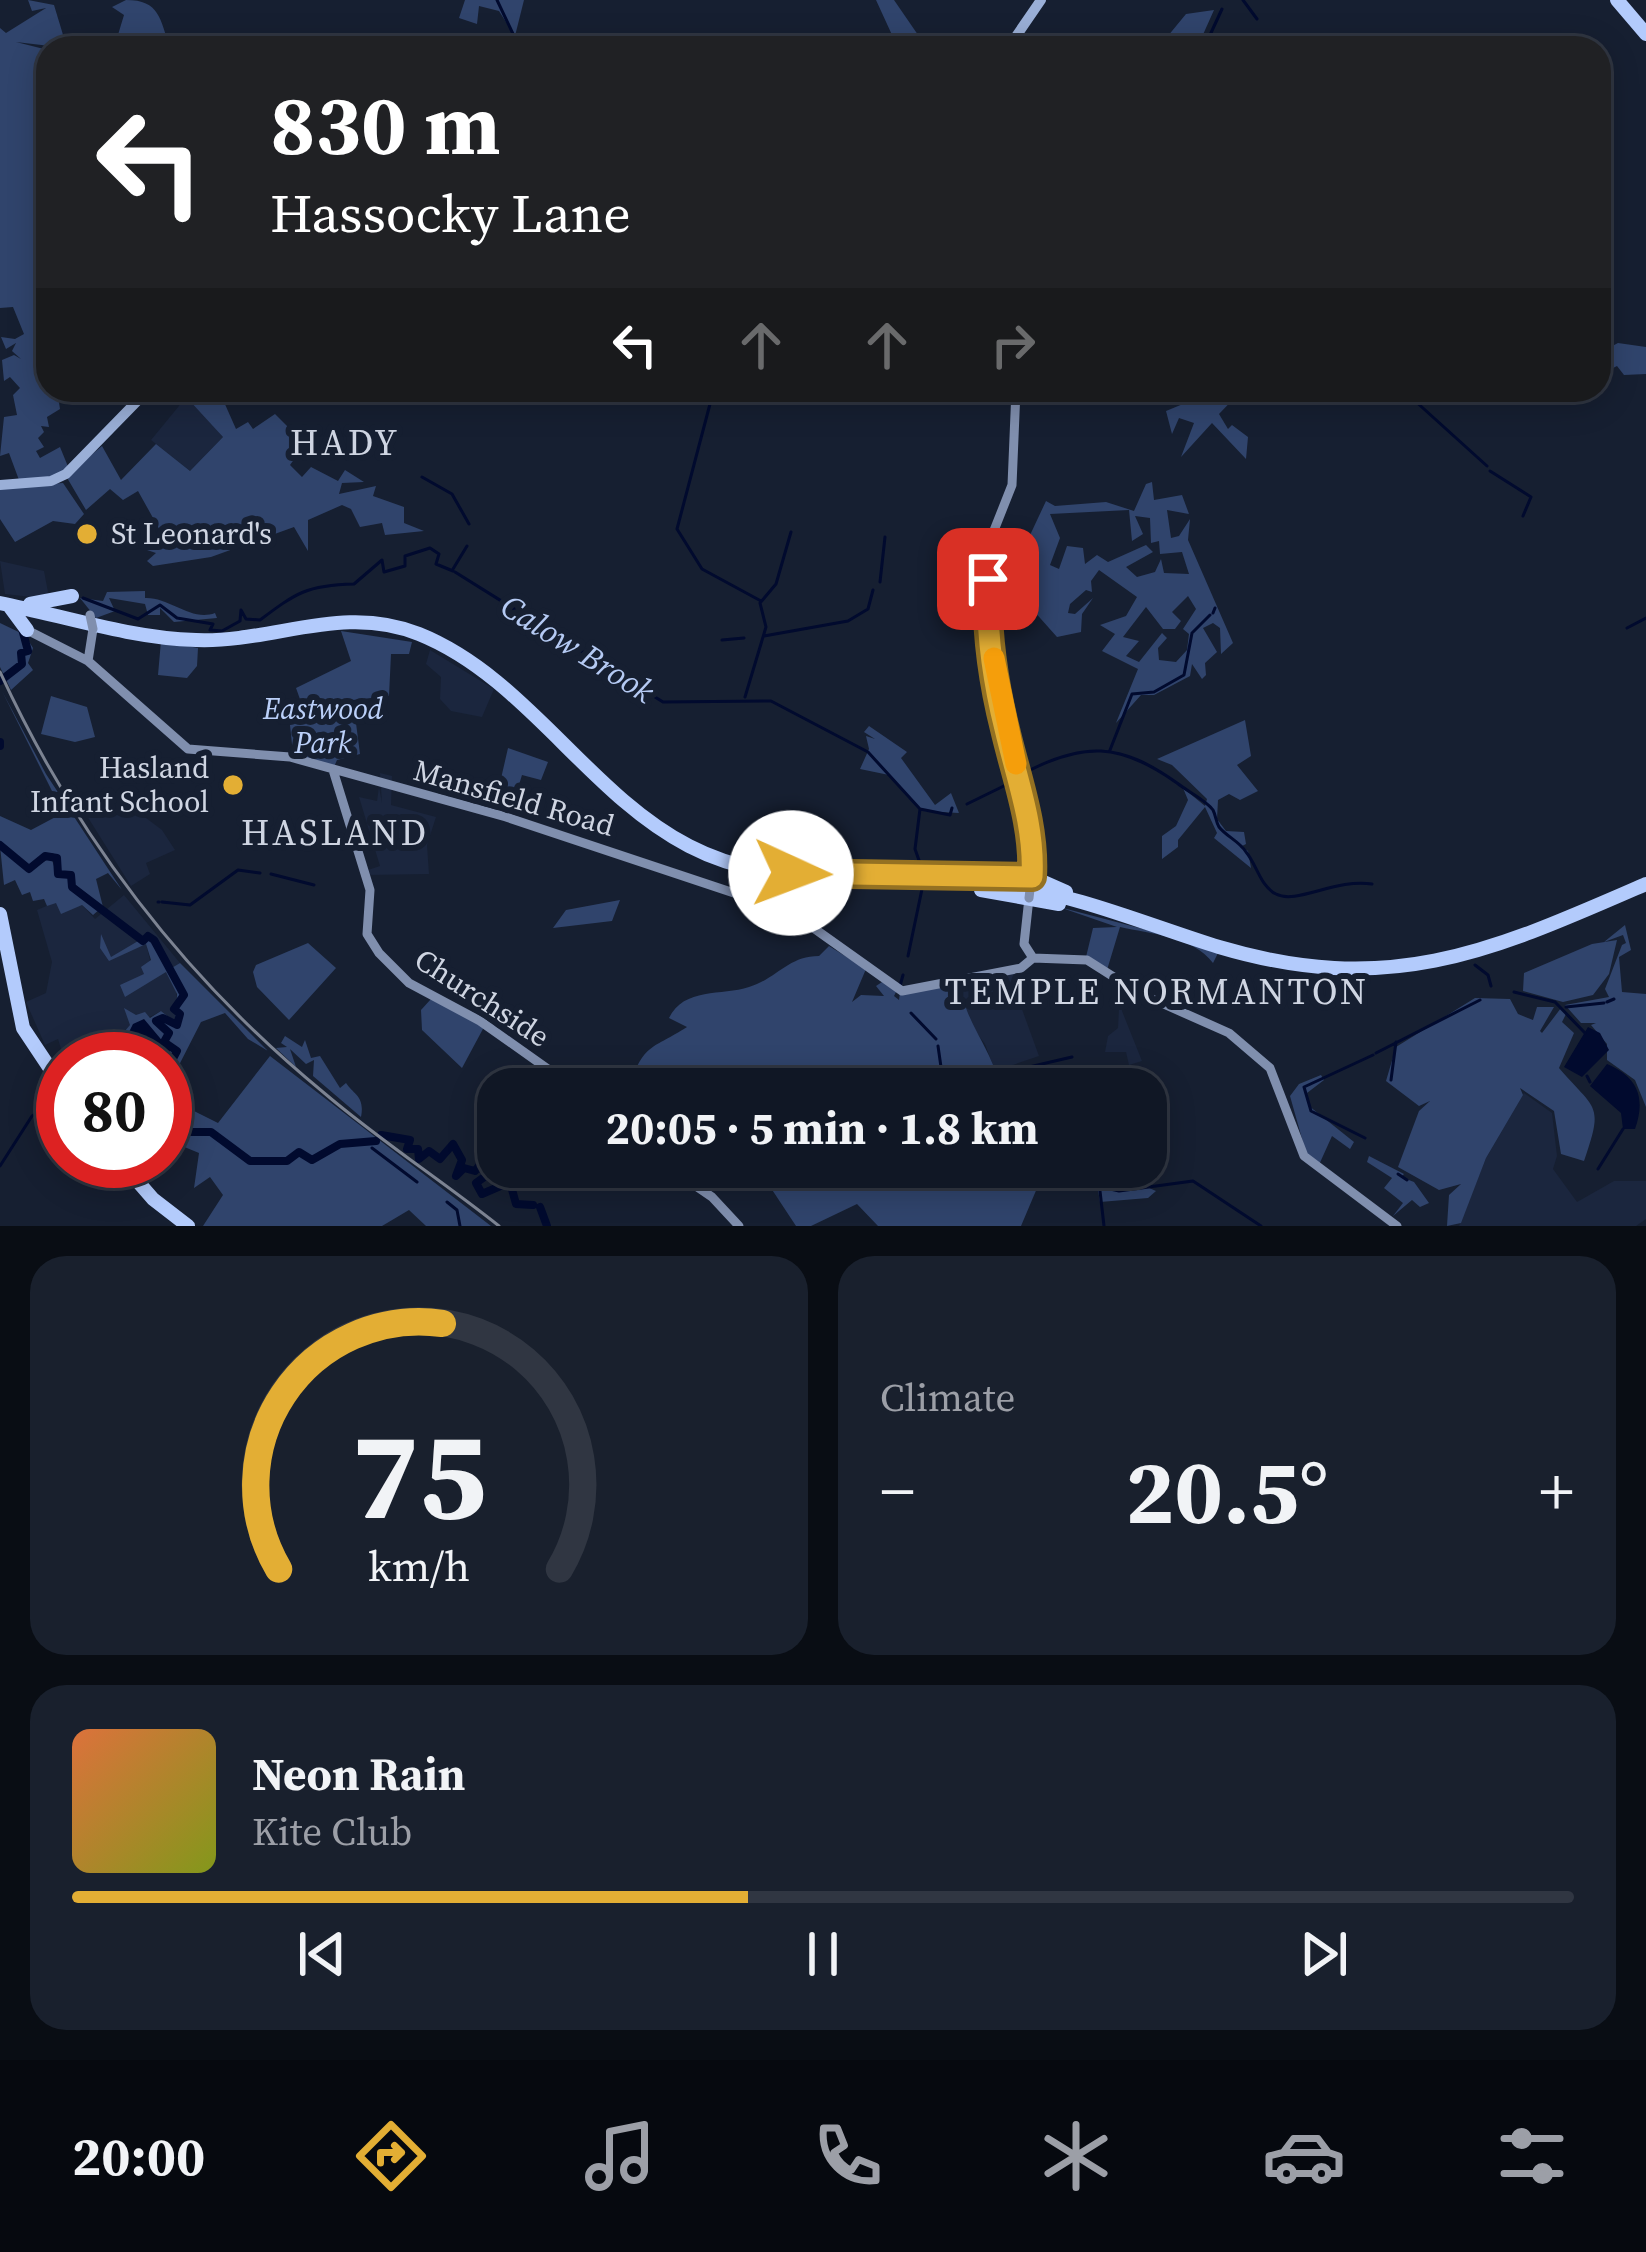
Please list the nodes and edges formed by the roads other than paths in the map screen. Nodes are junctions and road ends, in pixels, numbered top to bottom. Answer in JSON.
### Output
{"nodes":[{"id":1,"x":1041,"y":0,"type":"edge"},
{"id":2,"x":1620,"y":0,"type":"edge"},
{"id":3,"x":1646,"y":30,"type":"edge"},
{"id":4,"x":1016,"y":36,"type":"edge"},
{"id":5,"x":136,"y":402,"type":"edge"},
{"id":6,"x":1015,"y":402,"type":"edge"},
{"id":7,"x":0,"y":485,"type":"edge"},
{"id":8,"x":69,"y":595,"type":"joint"},
{"id":9,"x":5,"y":603,"type":"edge"},
{"id":10,"x":27,"y":630,"type":"joint"},
{"id":11,"x":88,"y":661,"type":"junction"},
{"id":12,"x":333,"y":770,"type":"junction"},
{"id":13,"x":908,"y":876,"type":"junction"},
{"id":14,"x":887,"y":879,"type":"junction"},
{"id":15,"x":1031,"y":879,"type":"junction"},
{"id":16,"x":1646,"y":882,"type":"edge"},
{"id":17,"x":1029,"y":900,"type":"junction"},
{"id":18,"x":0,"y":914,"type":"edge"},
{"id":19,"x":1118,"y":914,"type":"junction"},
{"id":20,"x":1033,"y":958,"type":"junction"},
{"id":21,"x":36,"y":1048,"type":"edge"},
{"id":22,"x":546,"y":1068,"type":"edge"},
{"id":23,"x":143,"y":1188,"type":"edge"},
{"id":24,"x":699,"y":1188,"type":"edge"},
{"id":25,"x":188,"y":1226,"type":"edge"},
{"id":26,"x":739,"y":1226,"type":"edge"},
{"id":27,"x":1397,"y":1226,"type":"edge"}],
"edges":[{"from":1,"to":4,"type":"main road"},
{"from":2,"to":3,"type":"highway"},
{"from":5,"to":7,"type":"main road"},
{"from":6,"to":15,"type":"main road"},
{"from":8,"to":9,"type":"highway"},
{"from":8,"to":11,"type":"main road","bridge":true},
{"from":9,"to":10,"type":"highway"},
{"from":9,"to":13,"type":"highway"},
{"from":9,"to":14,"type":"highway"},
{"from":10,"to":11,"type":"main road","name":"Mansfield Road"},
{"from":11,"to":12,"type":"main road","name":"Mansfield Road"},
{"from":12,"to":20,"type":"main road","name":"Mansfield Road"},
{"from":12,"to":22,"type":"main road","name":"Churchside"},
{"from":13,"to":15,"type":"highway"},
{"from":13,"to":19,"type":"highway"},
{"from":14,"to":17,"type":"highway"},
{"from":14,"to":19,"type":"highway"},
{"from":15,"to":17,"type":"main road","bridge":true},
{"from":15,"to":19,"type":"highway"},
{"from":16,"to":19,"type":"highway"},
{"from":17,"to":19,"type":"highway"},
{"from":17,"to":20,"type":"main road"},
{"from":18,"to":21,"type":"highway"},
{"from":20,"to":27,"type":"main road","name":"Mansfield Road"},
{"from":23,"to":25,"type":"highway"},
{"from":24,"to":26,"type":"main road"}]}
